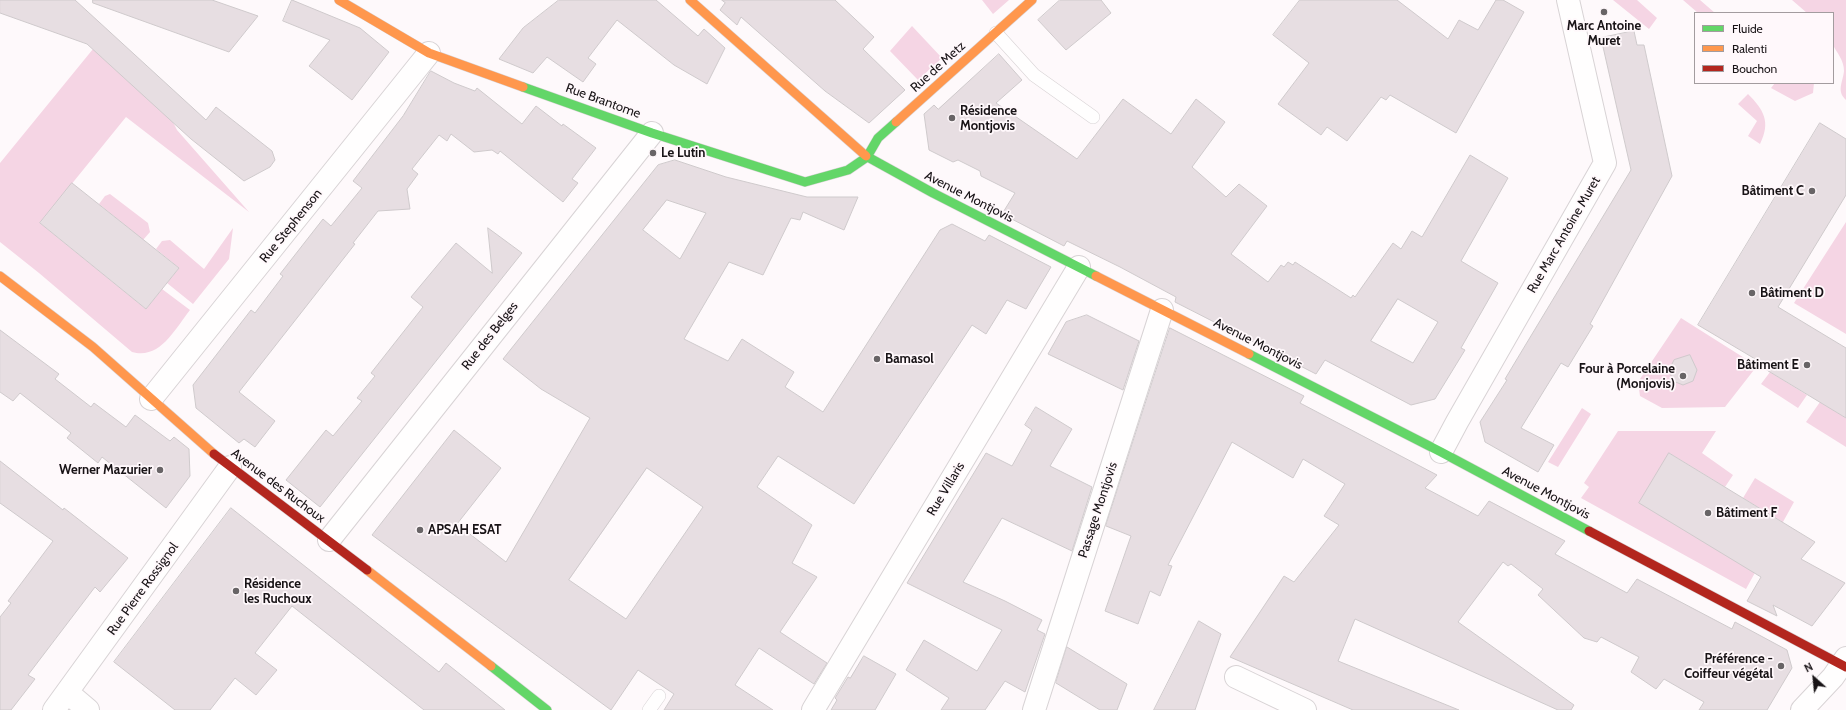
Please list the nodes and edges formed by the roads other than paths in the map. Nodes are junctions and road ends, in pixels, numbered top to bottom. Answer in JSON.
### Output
{"nodes":[{"id":1,"x":338,"y":0,"type":"edge"},
{"id":2,"x":690,"y":0,"type":"edge"},
{"id":3,"x":1032,"y":0,"type":"edge"},
{"id":4,"x":1568,"y":0,"type":"edge"},
{"id":5,"x":996,"y":33,"type":"junction"},
{"id":6,"x":429,"y":53,"type":"junction"},
{"id":7,"x":1093,"y":117,"type":"dead end"},
{"id":8,"x":652,"y":133,"type":"junction"},
{"id":9,"x":867,"y":157,"type":"junction"},
{"id":10,"x":1079,"y":268,"type":"junction"},
{"id":11,"x":0,"y":276,"type":"edge"},
{"id":12,"x":1162,"y":310,"type":"junction"},
{"id":13,"x":151,"y":399,"type":"junction"},
{"id":14,"x":1442,"y":452,"type":"junction"},
{"id":15,"x":230,"y":467,"type":"junction"},
{"id":16,"x":329,"y":540,"type":"junction"},
{"id":17,"x":1844,"y":663,"type":"edge"},
{"id":18,"x":1236,"y":677,"type":"dead end"},
{"id":19,"x":68,"y":693,"type":"junction"},
{"id":20,"x":659,"y":696,"type":"dead end"},
{"id":21,"x":54,"y":710,"type":"edge"},
{"id":22,"x":88,"y":710,"type":"edge"},
{"id":23,"x":547,"y":710,"type":"edge"},
{"id":24,"x":649,"y":710,"type":"edge"},
{"id":25,"x":814,"y":710,"type":"edge"},
{"id":26,"x":1034,"y":710,"type":"edge"},
{"id":27,"x":1305,"y":710,"type":"edge"},
{"id":28,"x":1802,"y":710,"type":"edge"}],
"edges":[{"from":1,"to":6,"type":"street","name":"Rue Brantome"},
{"from":2,"to":9,"type":"street","name":"Avenue Montjovis"},
{"from":3,"to":5,"type":"street","name":"Rue de Metz"},
{"from":4,"to":14,"type":"street","name":"Rue Marc Antoine Muret"},
{"from":5,"to":7,"type":"lane"},
{"from":5,"to":9,"type":"street","name":"Rue de Metz"},
{"from":6,"to":8,"type":"street","name":"Rue Brantome"},
{"from":6,"to":13,"type":"street","name":"Rue Stephenson"},
{"from":8,"to":9,"type":"street","name":"Rue Brantome"},
{"from":8,"to":16,"type":"street","name":"Rue des Belges"},
{"from":9,"to":10,"type":"street","name":"Avenue Montjovis"},
{"from":10,"to":12,"type":"street","name":"Avenue Montjovis"},
{"from":10,"to":25,"type":"street","name":"Rue Villaris"},
{"from":11,"to":13,"type":"street","name":"Avenue des Ruchoux"},
{"from":12,"to":14,"type":"street","name":"Avenue Montjovis"},
{"from":12,"to":26,"type":"street","name":"Passage Montjovis"},
{"from":13,"to":15,"type":"street","name":"Avenue des Ruchoux"},
{"from":14,"to":17,"type":"street","name":"Avenue Montjovis"},
{"from":15,"to":16,"type":"street","name":"Avenue des Ruchoux"},
{"from":15,"to":19,"type":"street","name":"Rue Pierre Rossignol"},
{"from":16,"to":23,"type":"street","name":"Avenue des Ruchoux"},
{"from":17,"to":28,"type":"street"},
{"from":18,"to":27,"type":"street"},
{"from":19,"to":21,"type":"street","name":"Rue Pierre Rossignol"},
{"from":19,"to":22,"type":"street"},
{"from":20,"to":24,"type":"lane"}]}
